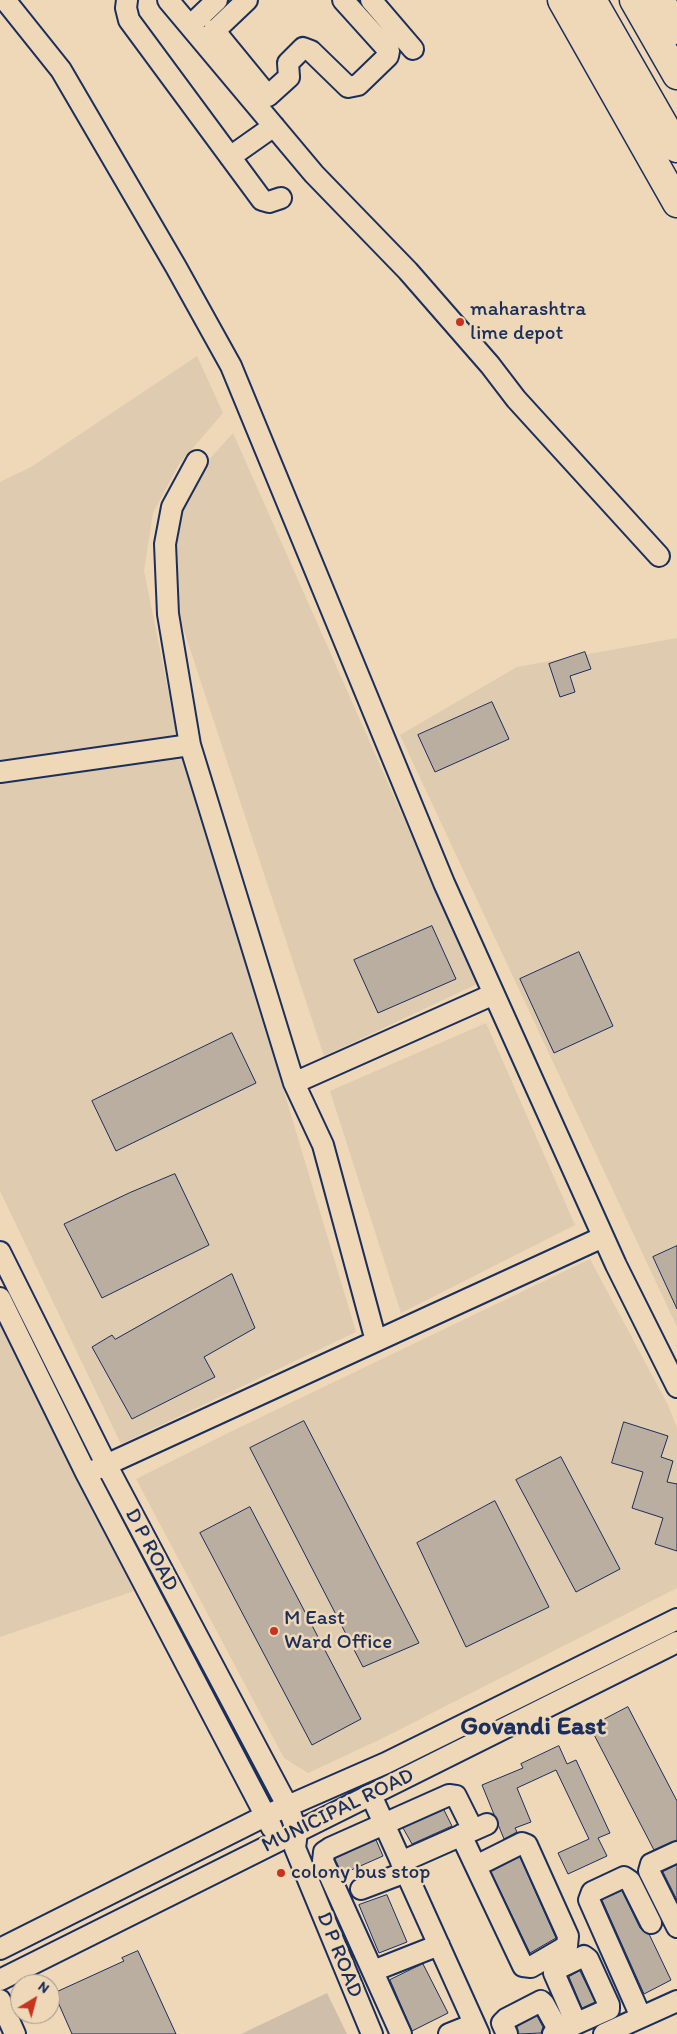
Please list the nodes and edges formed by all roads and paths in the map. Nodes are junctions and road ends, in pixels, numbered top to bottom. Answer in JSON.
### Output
{"nodes":[{"id":1,"x":5,"y":0,"type":"edge"},
{"id":2,"x":127,"y":0,"type":"edge"},
{"id":3,"x":168,"y":0,"type":"edge"},
{"id":4,"x":217,"y":0,"type":"edge"},
{"id":5,"x":247,"y":0,"type":"edge"},
{"id":6,"x":343,"y":0,"type":"edge"},
{"id":7,"x":371,"y":0,"type":"edge"},
{"id":8,"x":562,"y":0,"type":"edge"},
{"id":9,"x":592,"y":0,"type":"edge"},
{"id":10,"x":634,"y":0,"type":"edge"},
{"id":11,"x":660,"y":0,"type":"edge"},
{"id":12,"x":191,"y":25,"type":"junction"},
{"id":13,"x":677,"y":30,"type":"edge"},
{"id":14,"x":209,"y":36,"type":"junction"},
{"id":15,"x":413,"y":49,"type":"dead end"},
{"id":16,"x":677,"y":75,"type":"edge"},
{"id":17,"x":263,"y":101,"type":"junction"},
{"id":18,"x":274,"y":126,"type":"junction"},
{"id":19,"x":677,"y":148,"type":"edge"},
{"id":20,"x":230,"y":157,"type":"junction"},
{"id":21,"x":282,"y":198,"type":"dead end"},
{"id":22,"x":677,"y":203,"type":"edge"},
{"id":23,"x":197,"y":461,"type":"dead end"},
{"id":24,"x":659,"y":556,"type":"dead end"},
{"id":25,"x":190,"y":745,"type":"junction"},
{"id":26,"x":0,"y":772,"type":"edge"},
{"id":27,"x":494,"y":994,"type":"junction"},
{"id":28,"x":294,"y":1083,"type":"junction"},
{"id":29,"x":603,"y":1237,"type":"junction"},
{"id":30,"x":0,"y":1252,"type":"edge"},
{"id":31,"x":0,"y":1298,"type":"edge"},
{"id":32,"x":376,"y":1341,"type":"junction"},
{"id":33,"x":677,"y":1387,"type":"edge"},
{"id":34,"x":106,"y":1464,"type":"junction"},
{"id":35,"x":86,"y":1474,"type":"junction"},
{"id":36,"x":677,"y":1619,"type":"edge"},
{"id":37,"x":677,"y":1642,"type":"edge"},
{"id":38,"x":371,"y":1795,"type":"junction"},
{"id":39,"x":288,"y":1807,"type":"junction"},
{"id":40,"x":265,"y":1816,"type":"junction"},
{"id":41,"x":384,"y":1825,"type":"junction"},
{"id":42,"x":474,"y":1830,"type":"junction"},
{"id":43,"x":290,"y":1840,"type":"junction"},
{"id":44,"x":677,"y":1852,"type":"edge"},
{"id":45,"x":476,"y":1866,"type":"junction"},
{"id":46,"x":403,"y":1867,"type":"junction"},
{"id":47,"x":362,"y":1889,"type":"dead end"},
{"id":48,"x":651,"y":1923,"type":"dead end"},
{"id":49,"x":677,"y":1928,"type":"edge"},
{"id":50,"x":439,"y":1945,"type":"junction"},
{"id":51,"x":0,"y":1949,"type":"edge"},
{"id":52,"x":373,"y":1971,"type":"junction"},
{"id":53,"x":0,"y":1980,"type":"edge"},
{"id":54,"x":0,"y":2000,"type":"edge"},
{"id":55,"x":677,"y":2001,"type":"edge"},
{"id":56,"x":641,"y":2017,"type":"junction"},
{"id":57,"x":477,"y":2029,"type":"edge"},
{"id":58,"x":563,"y":2030,"type":"edge"},
{"id":59,"x":15,"y":2034,"type":"edge"},
{"id":60,"x":372,"y":2034,"type":"edge"},
{"id":61,"x":401,"y":2034,"type":"edge"},
{"id":62,"x":449,"y":2034,"type":"edge"},
{"id":63,"x":507,"y":2034,"type":"edge"},
{"id":64,"x":604,"y":2034,"type":"edge"}],
"edges":[{"from":1,"to":27,"type":"street"},
{"from":2,"to":20,"type":"street"},
{"from":3,"to":12,"type":"street"},
{"from":4,"to":12,"type":"street"},
{"from":5,"to":14,"type":"street"},
{"from":6,"to":17,"type":"street"},
{"from":7,"to":15,"type":"street"},
{"from":8,"to":22,"type":"highway"},
{"from":9,"to":19,"type":"highway"},
{"from":10,"to":16,"type":"highway"},
{"from":11,"to":13,"type":"highway"},
{"from":12,"to":14,"type":"street"},
{"from":14,"to":17,"type":"street"},
{"from":17,"to":18,"type":"street"},
{"from":18,"to":20,"type":"street"},
{"from":18,"to":24,"type":"street"},
{"from":20,"to":21,"type":"street"},
{"from":23,"to":25,"type":"street"},
{"from":25,"to":26,"type":"street"},
{"from":25,"to":28,"type":"street"},
{"from":27,"to":28,"type":"street"},
{"from":27,"to":29,"type":"street"},
{"from":28,"to":32,"type":"street"},
{"from":29,"to":32,"type":"street"},
{"from":29,"to":33,"type":"street"},
{"from":30,"to":34,"type":"street","name":"D P ROAD"},
{"from":31,"to":35,"type":"street","name":"D P ROAD"},
{"from":32,"to":34,"type":"street"},
{"from":34,"to":35,"type":"street"},
{"from":34,"to":39,"type":"street","name":"D P ROAD"},
{"from":35,"to":40,"type":"street","name":"D P ROAD"},
{"from":36,"to":39,"type":"street","name":"MUNICIPAL ROAD"},
{"from":37,"to":38,"type":"street","name":"MUNICIPAL ROAD"},
{"from":38,"to":41,"type":"street"},
{"from":38,"to":43,"type":"street","name":"MUNICIPAL ROAD"},
{"from":39,"to":40,"type":"street","name":"MUNICIPAL ROAD"},
{"from":39,"to":43,"type":"street","name":"D P ROAD"},
{"from":40,"to":43,"type":"street","name":"D P ROAD"},
{"from":40,"to":51,"type":"street","name":"MUNICIPAL ROAD"},
{"from":41,"to":42,"type":"street"},
{"from":41,"to":46,"type":"street"},
{"from":41,"to":52,"type":"street"},
{"from":42,"to":45,"type":"street"},
{"from":42,"to":46,"type":"street"},
{"from":43,"to":53,"type":"street","name":"MUNICIPAL ROAD"},
{"from":43,"to":60,"type":"street","name":"D P ROAD"},
{"from":44,"to":49,"type":"street"},
{"from":45,"to":45,"type":"street"},
{"from":46,"to":47,"type":"street"},
{"from":46,"to":50,"type":"street"},
{"from":48,"to":56,"type":"street"},
{"from":50,"to":52,"type":"street"},
{"from":50,"to":57,"type":"street"},
{"from":52,"to":61,"type":"street"},
{"from":54,"to":59,"type":"street"},
{"from":55,"to":56,"type":"street"},
{"from":56,"to":64,"type":"street"},
{"from":57,"to":62,"type":"street"},
{"from":58,"to":63,"type":"street"}]}
